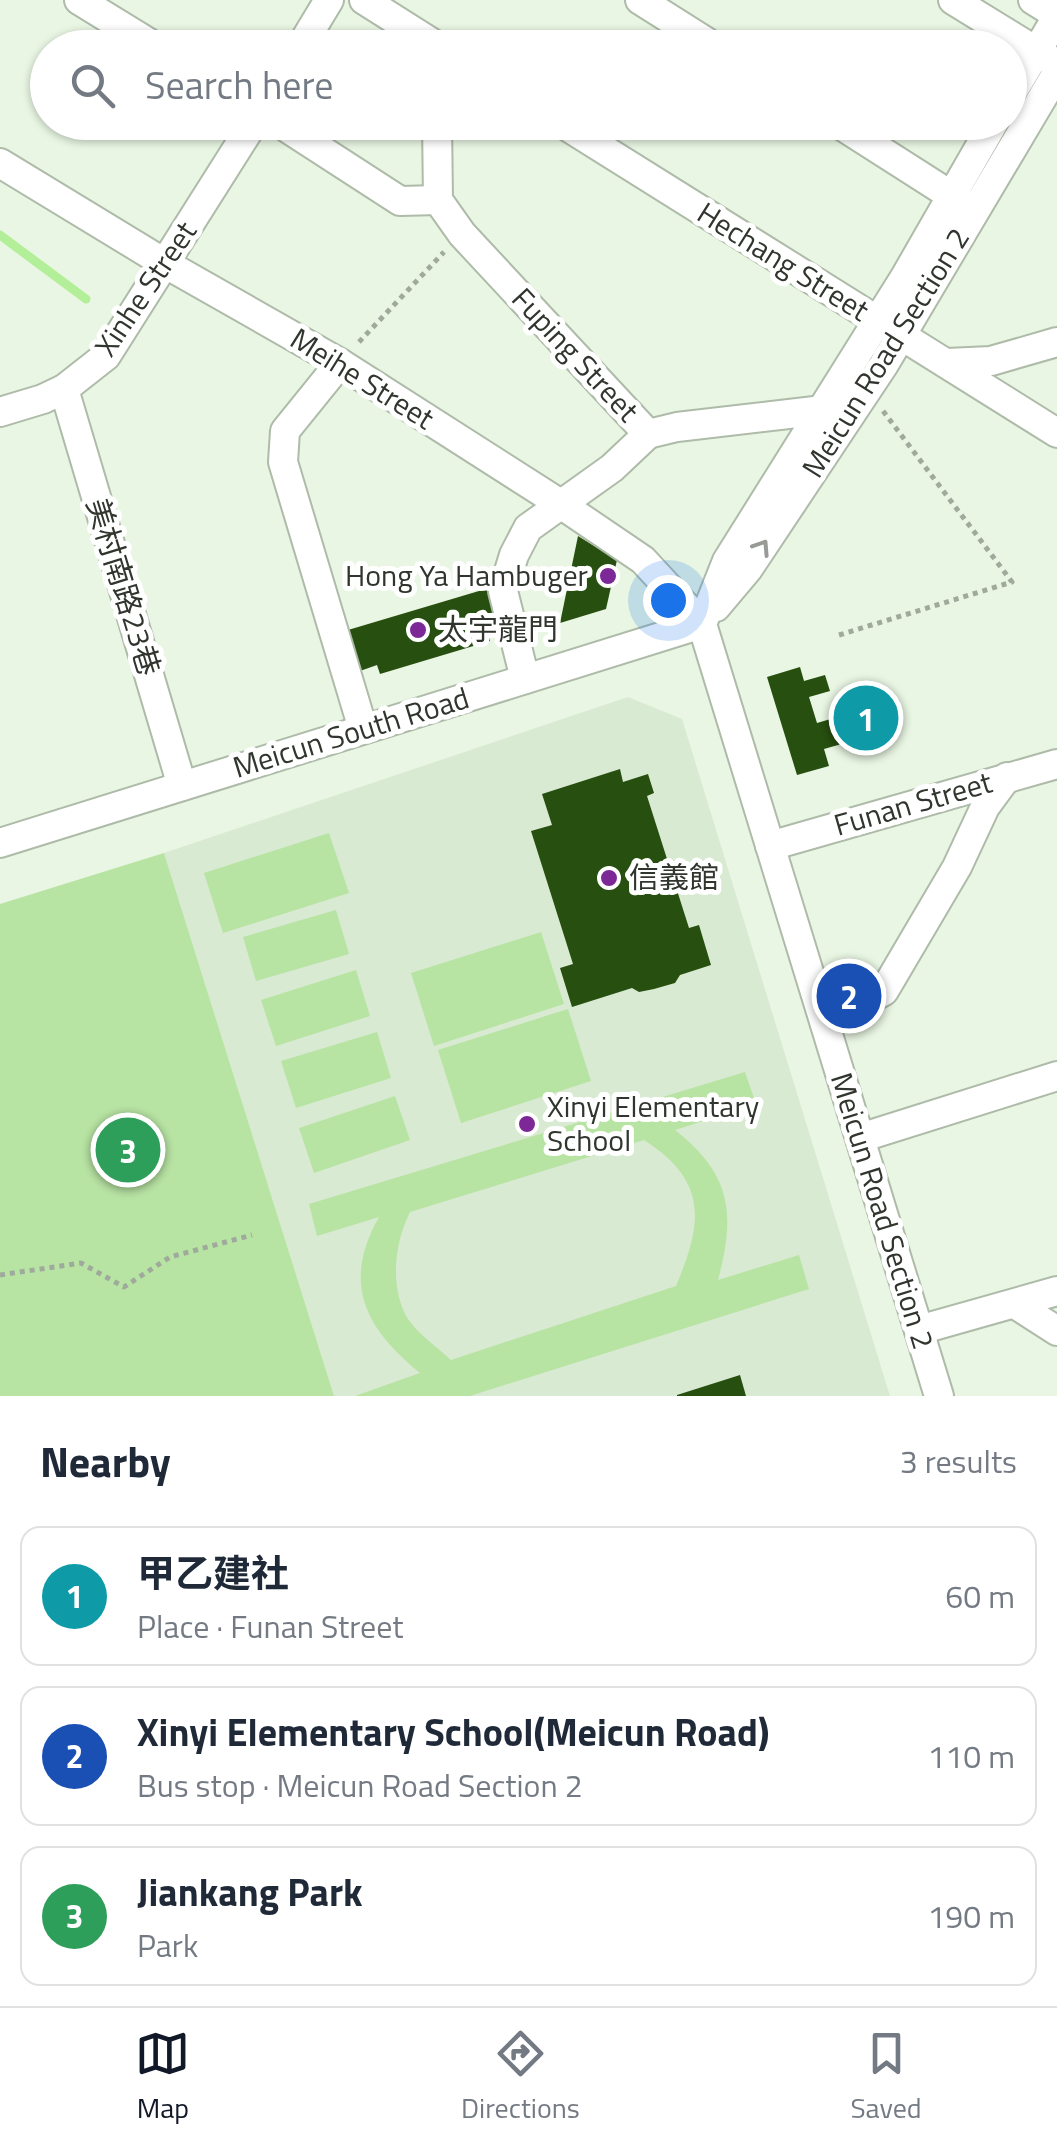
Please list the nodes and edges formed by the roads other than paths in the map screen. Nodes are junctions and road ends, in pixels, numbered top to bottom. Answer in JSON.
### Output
{"nodes":[{"id":1,"x":79,"y":0,"type":"edge"},
{"id":2,"x":329,"y":0,"type":"edge"},
{"id":3,"x":364,"y":0,"type":"edge"},
{"id":4,"x":640,"y":0,"type":"edge"},
{"id":5,"x":954,"y":0,"type":"edge"},
{"id":6,"x":1033,"y":0,"type":"edge"},
{"id":7,"x":1057,"y":16,"type":"edge"},
{"id":8,"x":128,"y":30,"type":"edge"},
{"id":9,"x":311,"y":30,"type":"edge"},
{"id":10,"x":412,"y":30,"type":"edge"},
{"id":11,"x":688,"y":30,"type":"edge"},
{"id":12,"x":1002,"y":30,"type":"edge"},
{"id":13,"x":1046,"y":58,"type":"edge"},
{"id":14,"x":1057,"y":73,"type":"edge"},
{"id":15,"x":1027,"y":78,"type":"edge"},
{"id":16,"x":1027,"y":115,"type":"edge"},
{"id":17,"x":243,"y":140,"type":"edge"},
{"id":18,"x":306,"y":140,"type":"edge"},
{"id":19,"x":437,"y":140,"type":"edge"},
{"id":20,"x":589,"y":140,"type":"edge"},
{"id":21,"x":864,"y":140,"type":"edge"},
{"id":22,"x":987,"y":140,"type":"edge"},
{"id":23,"x":1009,"y":140,"type":"edge"},
{"id":24,"x":0,"y":163,"type":"edge"},
{"id":25,"x":438,"y":200,"type":"junction"},
{"id":26,"x":964,"y":203,"type":"junction"},
{"id":27,"x":166,"y":264,"type":"junction"},
{"id":28,"x":889,"y":327,"type":"junction"},
{"id":29,"x":1057,"y":342,"type":"edge"},
{"id":30,"x":947,"y":362,"type":"junction"},
{"id":31,"x":340,"y":363,"type":"junction"},
{"id":32,"x":64,"y":388,"type":"junction"},
{"id":33,"x":823,"y":410,"type":"junction"},
{"id":34,"x":0,"y":412,"type":"edge"},
{"id":35,"x":1057,"y":432,"type":"edge"},
{"id":36,"x":648,"y":434,"type":"junction"},
{"id":37,"x":559,"y":503,"type":"junction"},
{"id":38,"x":702,"y":624,"type":"junction"},
{"id":39,"x":525,"y":679,"type":"junction"},
{"id":40,"x":363,"y":729,"type":"junction"},
{"id":41,"x":1057,"y":764,"type":"edge"},
{"id":42,"x":1007,"y":777,"type":"junction"},
{"id":43,"x":182,"y":786,"type":"junction"},
{"id":44,"x":0,"y":843,"type":"edge"},
{"id":45,"x":770,"y":846,"type":"junction"},
{"id":46,"x":825,"y":1024,"type":"junction"},
{"id":47,"x":1057,"y":1076,"type":"edge"},
{"id":48,"x":860,"y":1138,"type":"junction"},
{"id":49,"x":1057,"y":1291,"type":"edge"},
{"id":50,"x":1015,"y":1304,"type":"junction"},
{"id":51,"x":919,"y":1330,"type":"junction"},
{"id":52,"x":1057,"y":1331,"type":"edge"},
{"id":53,"x":938,"y":1396,"type":"edge"}],
"edges":[{"from":1,"to":8,"type":"street"},
{"from":2,"to":9,"type":"street"},
{"from":3,"to":10,"type":"street"},
{"from":4,"to":11,"type":"street"},
{"from":5,"to":12,"type":"street"},
{"from":6,"to":7,"type":"street"},
{"from":7,"to":13,"type":"street"},
{"from":13,"to":15,"type":"street"},
{"from":14,"to":16,"type":"street","name":"Meicun Road Section 2"},
{"from":17,"to":27,"type":"street","name":"Xinhe Street"},
{"from":18,"to":25,"type":"street"},
{"from":19,"to":25,"type":"street"},
{"from":20,"to":28,"type":"street","name":"Hechang Street"},
{"from":21,"to":26,"type":"street"},
{"from":22,"to":26,"type":"street","name":"Meicun Road Section 2"},
{"from":23,"to":26,"type":"street","name":"Meicun Road Section 2"},
{"from":24,"to":27,"type":"street","name":"Meihe Street"},
{"from":25,"to":36,"type":"street","name":"Fuping Street"},
{"from":26,"to":28,"type":"street","name":"Meicun Road Section 2"},
{"from":27,"to":31,"type":"street","name":"Meihe Street"},
{"from":27,"to":32,"type":"street","name":"Xinhe Street"},
{"from":28,"to":30,"type":"street","name":"Hechang Street"},
{"from":28,"to":33,"type":"street","name":"Meicun Road Section 2"},
{"from":38,"to":28,"type":"street","name":"Meicun Road Section 2","one_way":true},
{"from":29,"to":30,"type":"street"},
{"from":30,"to":35,"type":"street","name":"Hechang Street"},
{"from":31,"to":37,"type":"street","name":"Meihe Street"},
{"from":31,"to":40,"type":"street"},
{"from":32,"to":34,"type":"street","name":"Xinhe Street"},
{"from":32,"to":43,"type":"street","name":"美村南路23巷"},
{"from":33,"to":36,"type":"street","name":"Fuping Street"},
{"from":33,"to":38,"type":"street","name":"Meicun Road Section 2"},
{"from":36,"to":37,"type":"street"},
{"from":37,"to":38,"type":"street","name":"Meihe Street"},
{"from":37,"to":39,"type":"street"},
{"from":38,"to":39,"type":"street","name":"Meicun South Road"},
{"from":38,"to":45,"type":"street","name":"Meicun Road Section 2"},
{"from":39,"to":40,"type":"street","name":"Meicun South Road"},
{"from":40,"to":43,"type":"street","name":"Meicun South Road"},
{"from":41,"to":42,"type":"street","name":"Funan Street"},
{"from":42,"to":45,"type":"street","name":"Funan Street"},
{"from":42,"to":46,"type":"street"},
{"from":43,"to":44,"type":"street","name":"Meicun South Road"},
{"from":45,"to":46,"type":"street","name":"Meicun Road Section 2"},
{"from":46,"to":48,"type":"street","name":"Meicun Road Section 2"},
{"from":47,"to":48,"type":"street"},
{"from":48,"to":51,"type":"street","name":"Meicun Road Section 2"},
{"from":49,"to":50,"type":"street"},
{"from":50,"to":51,"type":"street"},
{"from":50,"to":52,"type":"street"},
{"from":51,"to":53,"type":"street","name":"Meicun Road Section 2"}]}
